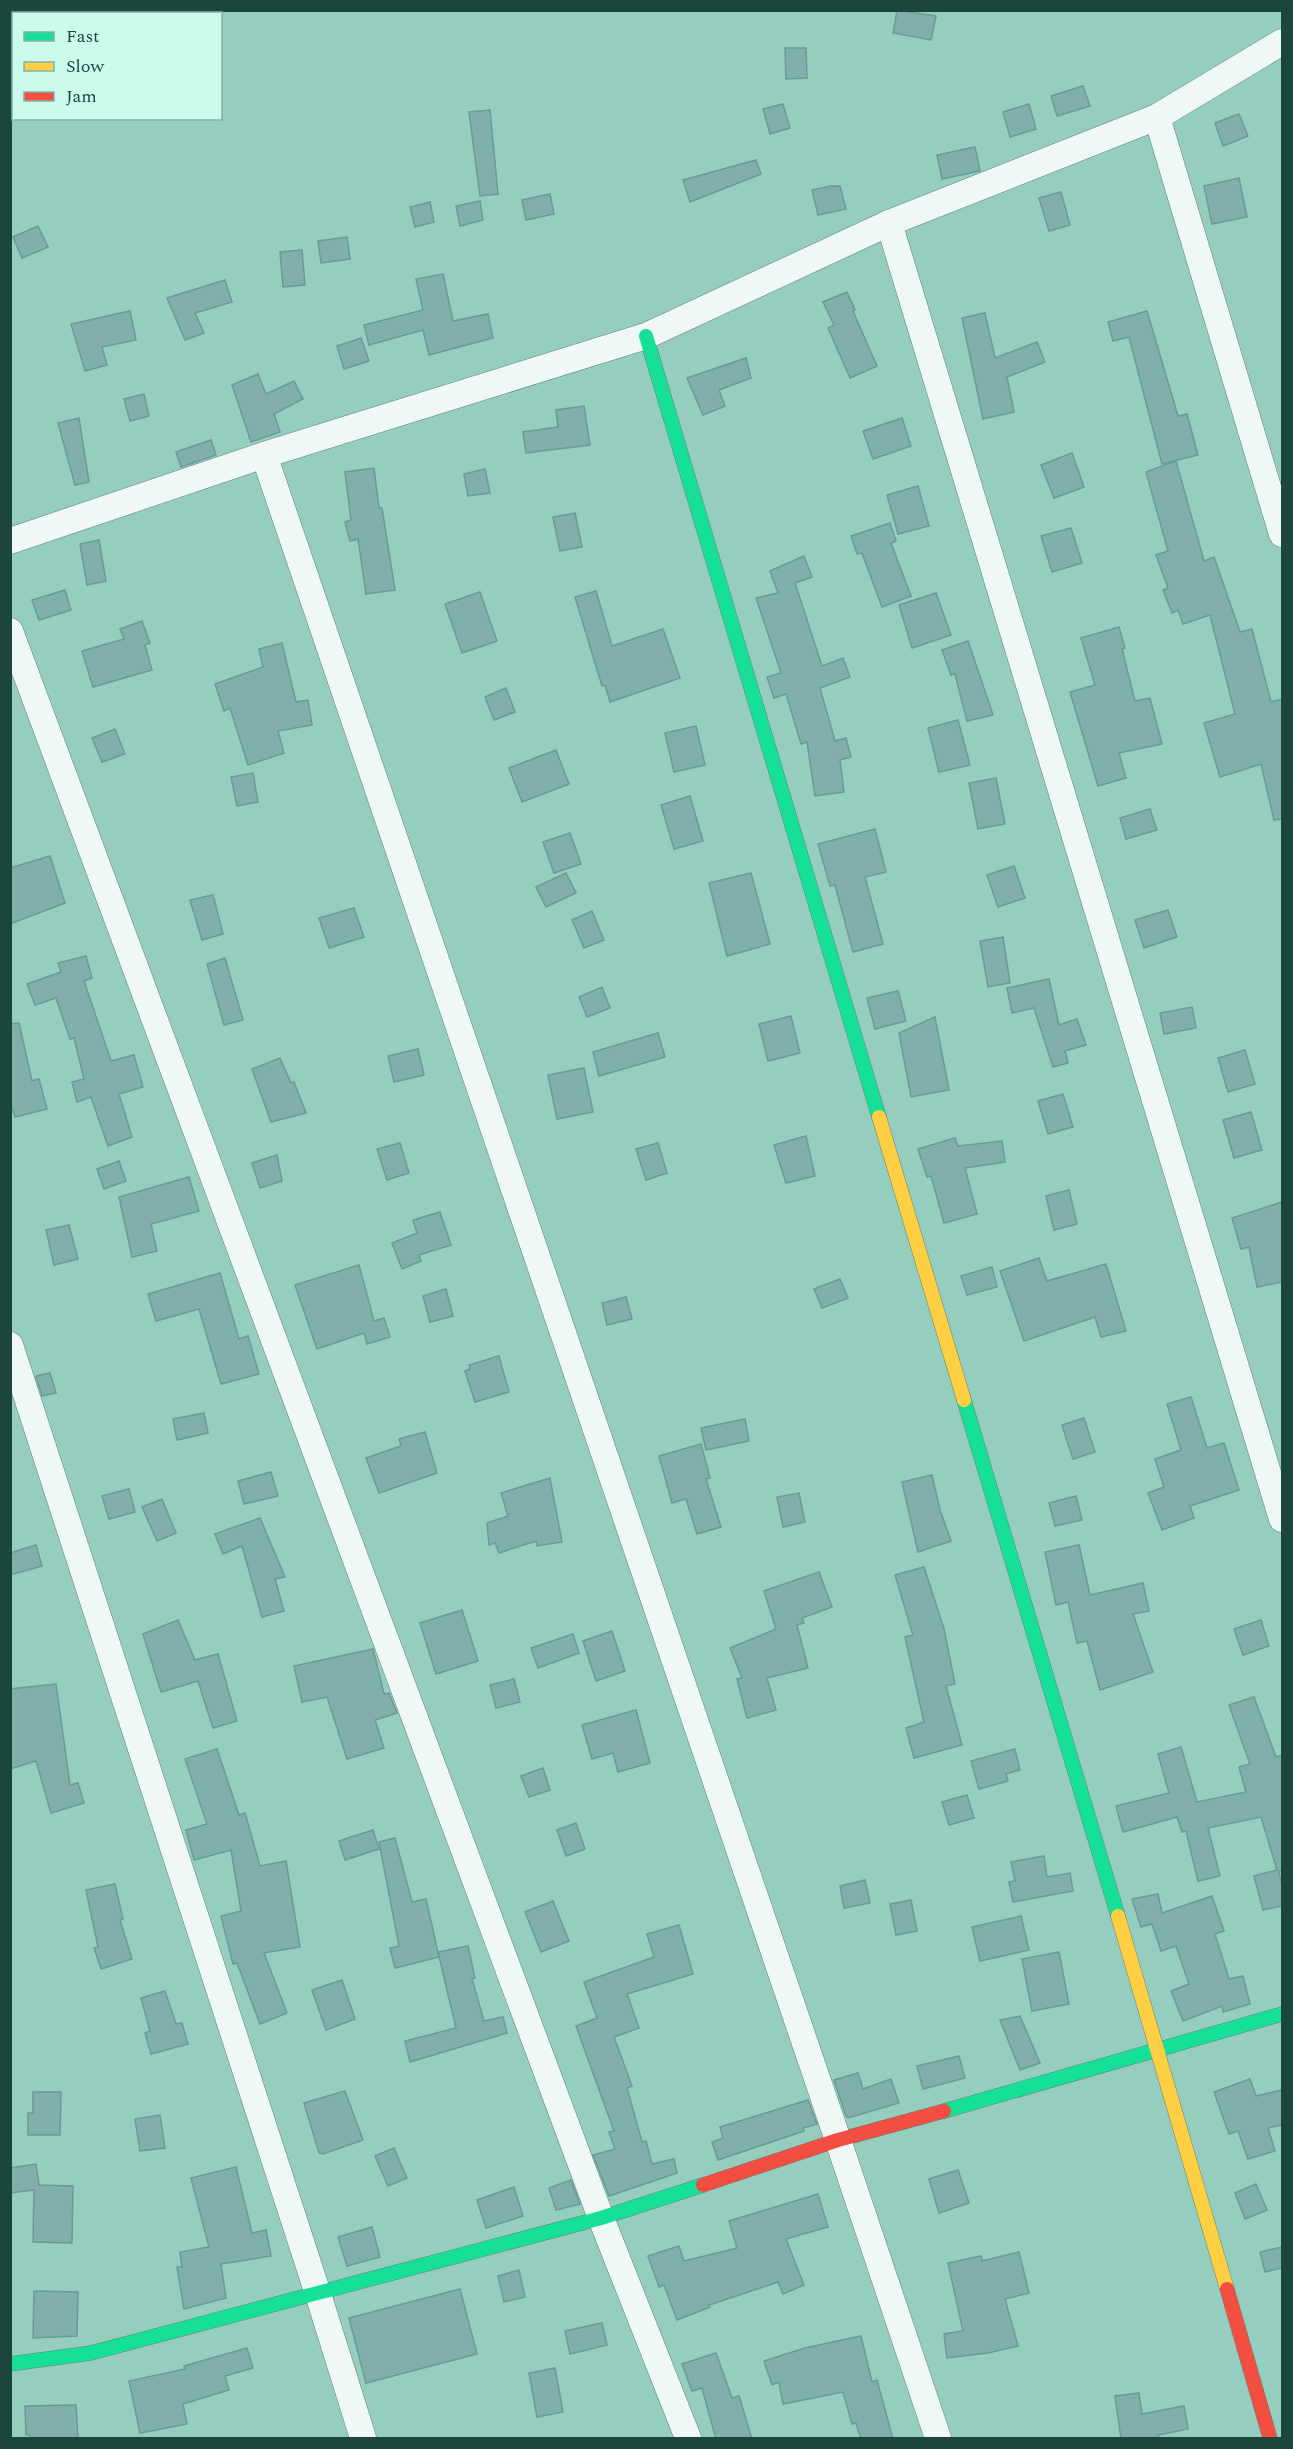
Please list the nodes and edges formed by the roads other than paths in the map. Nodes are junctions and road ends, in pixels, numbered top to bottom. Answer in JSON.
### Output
{"nodes":[{"id":1,"x":1282,"y":42,"type":"edge"},
{"id":2,"x":1157,"y":117,"type":"junction"},
{"id":3,"x":889,"y":224,"type":"junction"},
{"id":4,"x":646,"y":336,"type":"junction"},
{"id":5,"x":264,"y":455,"type":"junction"},
{"id":6,"x":1282,"y":534,"type":"edge"},
{"id":7,"x":10,"y":541,"type":"edge"},
{"id":8,"x":10,"y":631,"type":"edge"},
{"id":9,"x":10,"y":1345,"type":"edge"},
{"id":10,"x":1282,"y":1519,"type":"edge"},
{"id":11,"x":1282,"y":2014,"type":"edge"},
{"id":12,"x":1158,"y":2051,"type":"junction"},
{"id":13,"x":838,"y":2140,"type":"junction"},
{"id":14,"x":601,"y":2218,"type":"junction"},
{"id":15,"x":318,"y":2294,"type":"junction"},
{"id":16,"x":10,"y":2364,"type":"edge"},
{"id":17,"x":363,"y":2439,"type":"edge"},
{"id":18,"x":688,"y":2439,"type":"edge"},
{"id":19,"x":938,"y":2439,"type":"edge"},
{"id":20,"x":1270,"y":2439,"type":"edge"}],
"edges":[{"from":1,"to":2,"type":"street"},
{"from":2,"to":3,"type":"street"},
{"from":2,"to":6,"type":"street"},
{"from":3,"to":4,"type":"street"},
{"from":3,"to":10,"type":"street"},
{"from":4,"to":5,"type":"street"},
{"from":4,"to":12,"type":"street"},
{"from":5,"to":7,"type":"street"},
{"from":5,"to":13,"type":"street"},
{"from":8,"to":14,"type":"street"},
{"from":9,"to":15,"type":"street"},
{"from":11,"to":12,"type":"street"},
{"from":12,"to":13,"type":"street"},
{"from":12,"to":20,"type":"street"},
{"from":13,"to":14,"type":"street"},
{"from":13,"to":19,"type":"street"},
{"from":14,"to":15,"type":"street"},
{"from":14,"to":18,"type":"street"},
{"from":15,"to":16,"type":"street"},
{"from":15,"to":17,"type":"street"}]}
